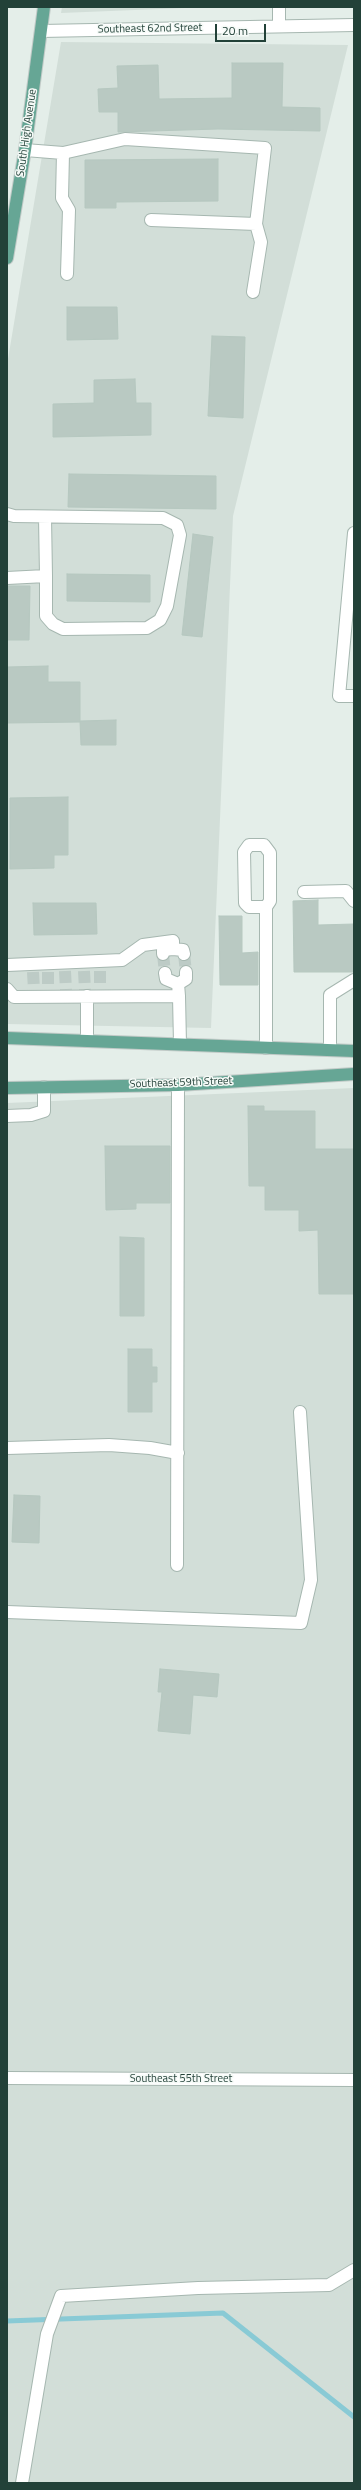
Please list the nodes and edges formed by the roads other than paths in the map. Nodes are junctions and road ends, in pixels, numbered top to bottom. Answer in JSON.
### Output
{"nodes":[{"id":1,"x":44,"y":7,"type":"edge"},
{"id":2,"x":278,"y":7,"type":"edge"},
{"id":3,"x":354,"y":24,"type":"edge"},
{"id":4,"x":279,"y":26,"type":"junction"},
{"id":5,"x":41,"y":31,"type":"junction"},
{"id":6,"x":25,"y":150,"type":"junction"},
{"id":7,"x":63,"y":153,"type":"junction"},
{"id":8,"x":151,"y":220,"type":"dead end"},
{"id":9,"x":256,"y":224,"type":"junction"},
{"id":10,"x":7,"y":258,"type":"edge"},
{"id":11,"x":67,"y":274,"type":"dead end"},
{"id":12,"x":253,"y":292,"type":"dead end"},
{"id":13,"x":7,"y":514,"type":"edge"},
{"id":14,"x":45,"y":517,"type":"junction"},
{"id":15,"x":354,"y":533,"type":"edge"},
{"id":16,"x":46,"y":576,"type":"junction"},
{"id":17,"x":7,"y":578,"type":"edge"},
{"id":18,"x":354,"y":696,"type":"edge"},
{"id":19,"x":304,"y":892,"type":"dead end"},
{"id":20,"x":354,"y":901,"type":"edge"},
{"id":21,"x":266,"y":908,"type":"junction"},
{"id":22,"x":173,"y":952,"type":"tunnel mouth"},
{"id":23,"x":7,"y":965,"type":"edge"},
{"id":24,"x":186,"y":972,"type":"tunnel mouth"},
{"id":25,"x":165,"y":973,"type":"tunnel mouth"},
{"id":26,"x":354,"y":980,"type":"edge"},
{"id":27,"x":7,"y":989,"type":"edge"},
{"id":28,"x":178,"y":990,"type":"junction"},
{"id":29,"x":86,"y":994,"type":"junction"},
{"id":30,"x":7,"y":1038,"type":"edge"},
{"id":31,"x":87,"y":1041,"type":"junction"},
{"id":32,"x":180,"y":1044,"type":"junction"},
{"id":33,"x":266,"y":1048,"type":"junction"},
{"id":34,"x":330,"y":1050,"type":"junction"},
{"id":35,"x":354,"y":1051,"type":"edge"},
{"id":36,"x":354,"y":1074,"type":"edge"},
{"id":37,"x":178,"y":1085,"type":"junction"},
{"id":38,"x":44,"y":1087,"type":"junction"},
{"id":39,"x":7,"y":1088,"type":"edge"},
{"id":40,"x":7,"y":1116,"type":"edge"},
{"id":41,"x":300,"y":1412,"type":"dead end"},
{"id":42,"x":7,"y":1448,"type":"edge"},
{"id":43,"x":178,"y":1453,"type":"junction"},
{"id":44,"x":177,"y":1565,"type":"dead end"},
{"id":45,"x":7,"y":1612,"type":"edge"},
{"id":46,"x":7,"y":2078,"type":"edge"},
{"id":47,"x":354,"y":2080,"type":"edge"},
{"id":48,"x":354,"y":2270,"type":"edge"},
{"id":49,"x":22,"y":2483,"type":"edge"}],
"edges":[{"from":1,"to":5,"type":"main road","name":"South High Avenue"},
{"from":2,"to":4,"type":"street"},
{"from":3,"to":4,"type":"street","name":"Southeast 62nd Street"},
{"from":4,"to":5,"type":"street","name":"Southeast 62nd Street"},
{"from":5,"to":6,"type":"main road","name":"South High Avenue"},
{"from":6,"to":7,"type":"street"},
{"from":6,"to":10,"type":"main road","name":"South High Avenue"},
{"from":7,"to":9,"type":"street"},
{"from":7,"to":11,"type":"street"},
{"from":8,"to":9,"type":"street"},
{"from":9,"to":12,"type":"street"},
{"from":13,"to":14,"type":"street"},
{"from":14,"to":16,"type":"street"},
{"from":14,"to":16,"type":"street"},
{"from":15,"to":18,"type":"street"},
{"from":16,"to":17,"type":"street"},
{"from":19,"to":20,"type":"street"},
{"from":21,"to":21,"type":"street"},
{"from":21,"to":33,"type":"street"},
{"from":22,"to":23,"type":"street"},
{"from":24,"to":28,"type":"street"},
{"from":25,"to":28,"type":"street"},
{"from":26,"to":34,"type":"street"},
{"from":27,"to":29,"type":"street"},
{"from":28,"to":29,"type":"street"},
{"from":28,"to":32,"type":"street"},
{"from":29,"to":31,"type":"street"},
{"from":30,"to":31,"type":"main road"},
{"from":31,"to":32,"type":"main road"},
{"from":32,"to":33,"type":"main road"},
{"from":33,"to":34,"type":"main road"},
{"from":34,"to":35,"type":"main road"},
{"from":36,"to":37,"type":"main road","name":"Southeast 59th Street"},
{"from":37,"to":38,"type":"main road","name":"Southeast 59th Street"},
{"from":37,"to":43,"type":"street"},
{"from":38,"to":39,"type":"main road","name":"Southeast 59th Street"},
{"from":38,"to":40,"type":"street"},
{"from":41,"to":45,"type":"street"},
{"from":42,"to":43,"type":"street"},
{"from":43,"to":44,"type":"street"},
{"from":46,"to":47,"type":"street","name":"Southeast 55th Street"},
{"from":48,"to":49,"type":"street"}]}
